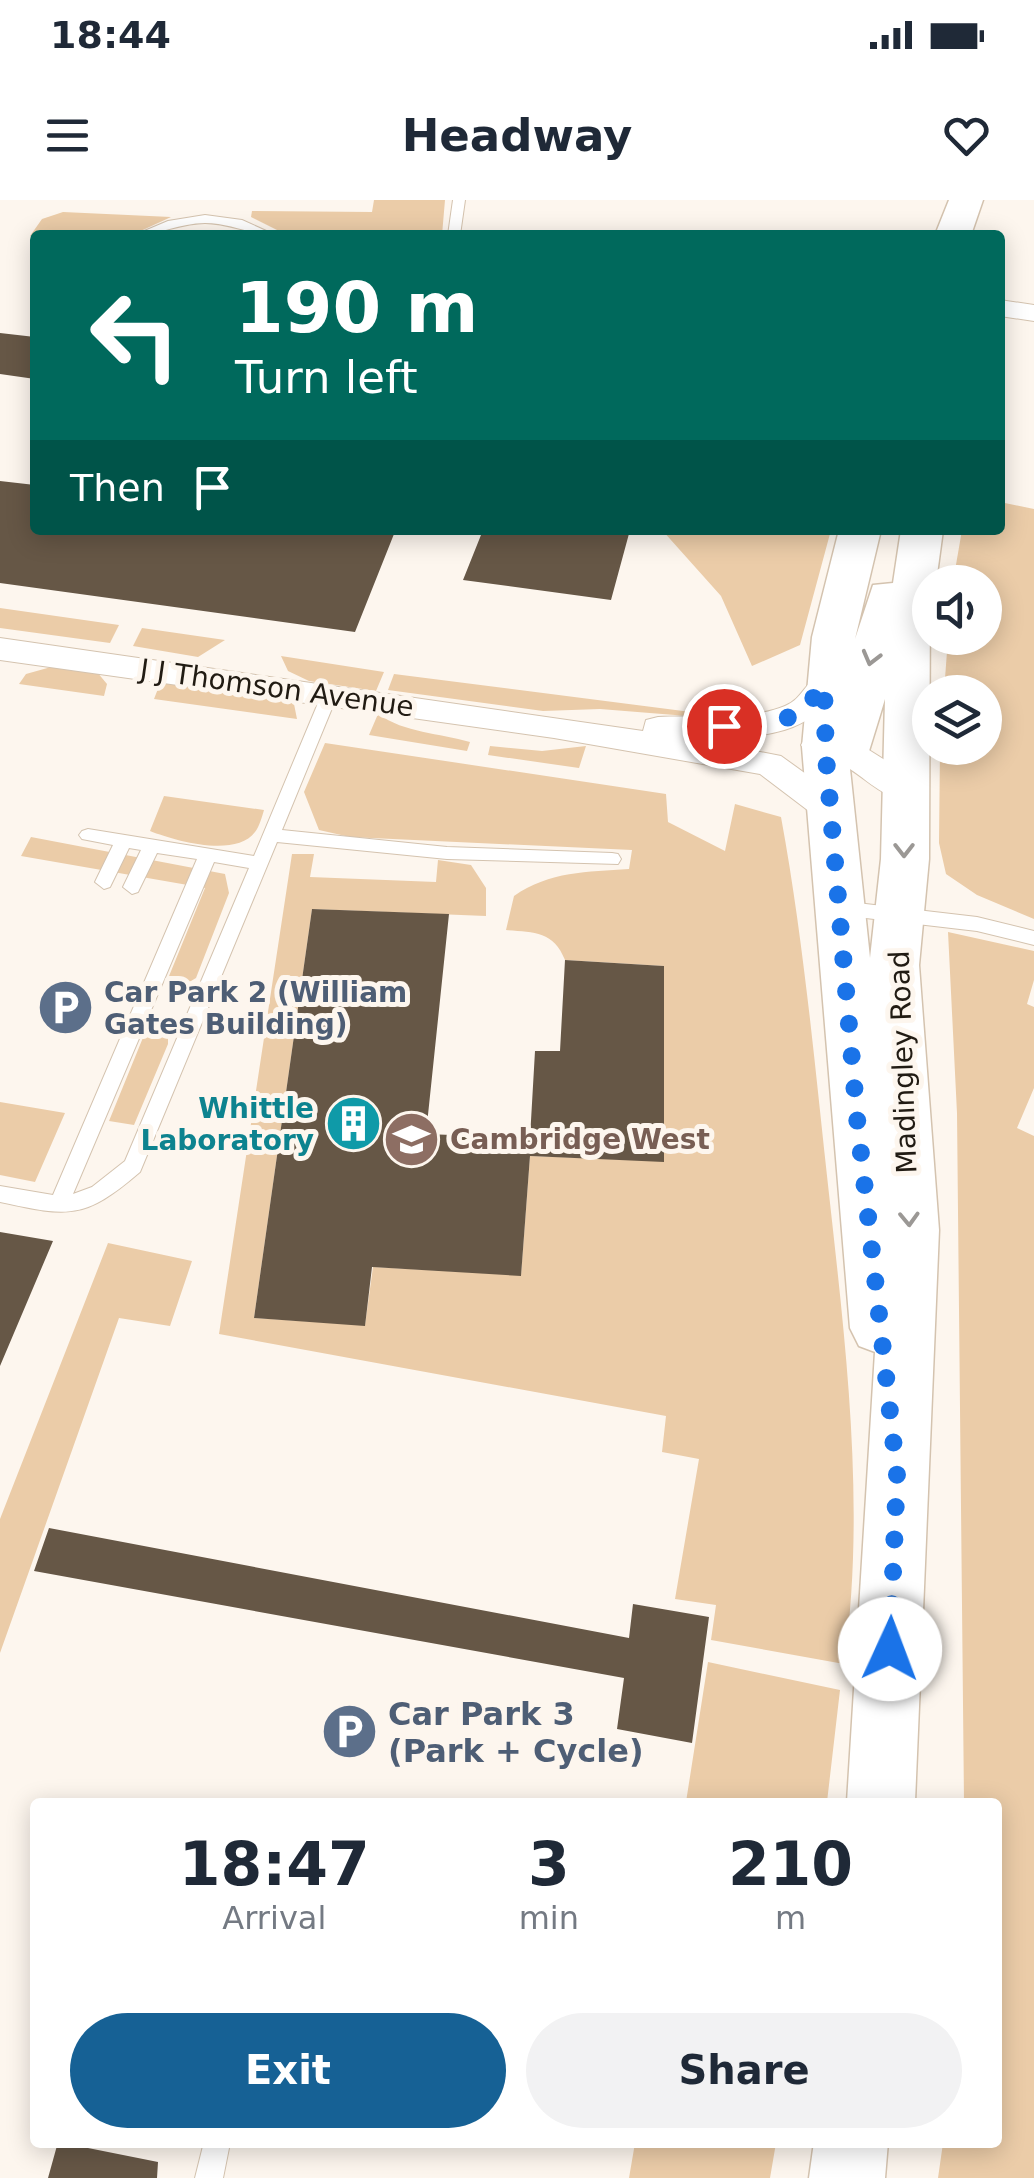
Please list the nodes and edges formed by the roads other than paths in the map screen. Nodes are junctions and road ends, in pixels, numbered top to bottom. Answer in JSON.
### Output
{"nodes":[{"id":1,"x":458,"y":200,"type":"edge"},
{"id":2,"x":970,"y":200,"type":"edge"},
{"id":3,"x":153,"y":230,"type":"edge"},
{"id":4,"x":259,"y":230,"type":"edge"},
{"id":5,"x":455,"y":230,"type":"edge"},
{"id":6,"x":955,"y":230,"type":"edge"},
{"id":7,"x":971,"y":230,"type":"edge"},
{"id":8,"x":1005,"y":309,"type":"edge"},
{"id":9,"x":1034,"y":314,"type":"edge"},
{"id":10,"x":859,"y":535,"type":"edge"},
{"id":11,"x":905,"y":535,"type":"edge"},
{"id":12,"x":921,"y":535,"type":"edge"},
{"id":13,"x":0,"y":648,"type":"edge"},
{"id":14,"x":824,"y":685,"type":"junction"},
{"id":15,"x":329,"y":696,"type":"junction"},
{"id":16,"x":554,"y":727,"type":"junction"},
{"id":17,"x":668,"y":728,"type":"junction"},
{"id":18,"x":833,"y":752,"type":"junction"},
{"id":19,"x":768,"y":764,"type":"junction"},
{"id":20,"x":903,"y":788,"type":"junction"},
{"id":21,"x":830,"y":809,"type":"junction"},
{"id":22,"x":88,"y":835,"type":"dead end"},
{"id":23,"x":271,"y":835,"type":"junction"},
{"id":24,"x":124,"y":841,"type":"junction"},
{"id":25,"x":152,"y":846,"type":"junction"},
{"id":26,"x":208,"y":854,"type":"junction"},
{"id":27,"x":612,"y":860,"type":"dead end"},
{"id":28,"x":259,"y":863,"type":"junction"},
{"id":29,"x":104,"y":882,"type":"dead end"},
{"id":30,"x":132,"y":887,"type":"dead end"},
{"id":31,"x":840,"y":908,"type":"junction"},
{"id":32,"x":902,"y":913,"type":"junction"},
{"id":33,"x":1034,"y":938,"type":"edge"},
{"id":34,"x":0,"y":1194,"type":"edge"},
{"id":35,"x":58,"y":1206,"type":"junction"},
{"id":36,"x":897,"y":1474,"type":"junction"},
{"id":37,"x":881,"y":1798,"type":"edge"},
{"id":38,"x":215,"y":2148,"type":"dead end"},
{"id":39,"x":850,"y":2148,"type":"edge"},
{"id":40,"x":208,"y":2178,"type":"edge"},
{"id":41,"x":847,"y":2178,"type":"edge"}],
"edges":[{"from":1,"to":5,"type":"lane"},
{"from":2,"to":6,"type":"main road"},
{"from":2,"to":7,"type":"main road"},
{"from":3,"to":4,"type":"lane"},
{"from":8,"to":9,"type":"street"},
{"from":10,"to":14,"type":"main road","name":"Madingley Road"},
{"from":11,"to":18,"type":"main road","one_way":true},
{"from":12,"to":20,"type":"main road","name":"Madingley Road"},
{"from":13,"to":15,"type":"street","name":"J J Thomson Avenue"},
{"from":14,"to":17,"type":"street"},
{"from":14,"to":18,"type":"main road","name":"Madingley Road"},
{"from":15,"to":16,"type":"street","name":"J J Thomson Avenue"},
{"from":15,"to":23,"type":"lane"},
{"from":16,"to":17,"type":"street"},
{"from":16,"to":19,"type":"street"},
{"from":17,"to":18,"type":"street"},
{"from":18,"to":19,"type":"street"},
{"from":18,"to":20,"type":"street"},
{"from":18,"to":21,"type":"main road","name":"Madingley Road"},
{"from":19,"to":21,"type":"street"},
{"from":20,"to":32,"type":"main road","name":"Madingley Road","one_way":true},
{"from":21,"to":31,"type":"main road","name":"Madingley Road"},
{"from":22,"to":24,"type":"lane"},
{"from":23,"to":27,"type":"lane"},
{"from":23,"to":28,"type":"lane"},
{"from":24,"to":25,"type":"lane"},
{"from":24,"to":29,"type":"lane"},
{"from":25,"to":26,"type":"lane"},
{"from":25,"to":30,"type":"lane"},
{"from":26,"to":28,"type":"lane"},
{"from":26,"to":35,"type":"lane"},
{"from":28,"to":35,"type":"lane"},
{"from":31,"to":32,"type":"lane"},
{"from":31,"to":36,"type":"main road","name":"Madingley Road"},
{"from":32,"to":33,"type":"lane"},
{"from":32,"to":36,"type":"main road","name":"Madingley Road","one_way":true},
{"from":34,"to":35,"type":"lane"},
{"from":36,"to":37,"type":"main road","name":"Madingley Road"},
{"from":38,"to":40,"type":"lane"},
{"from":39,"to":41,"type":"main road"}]}
